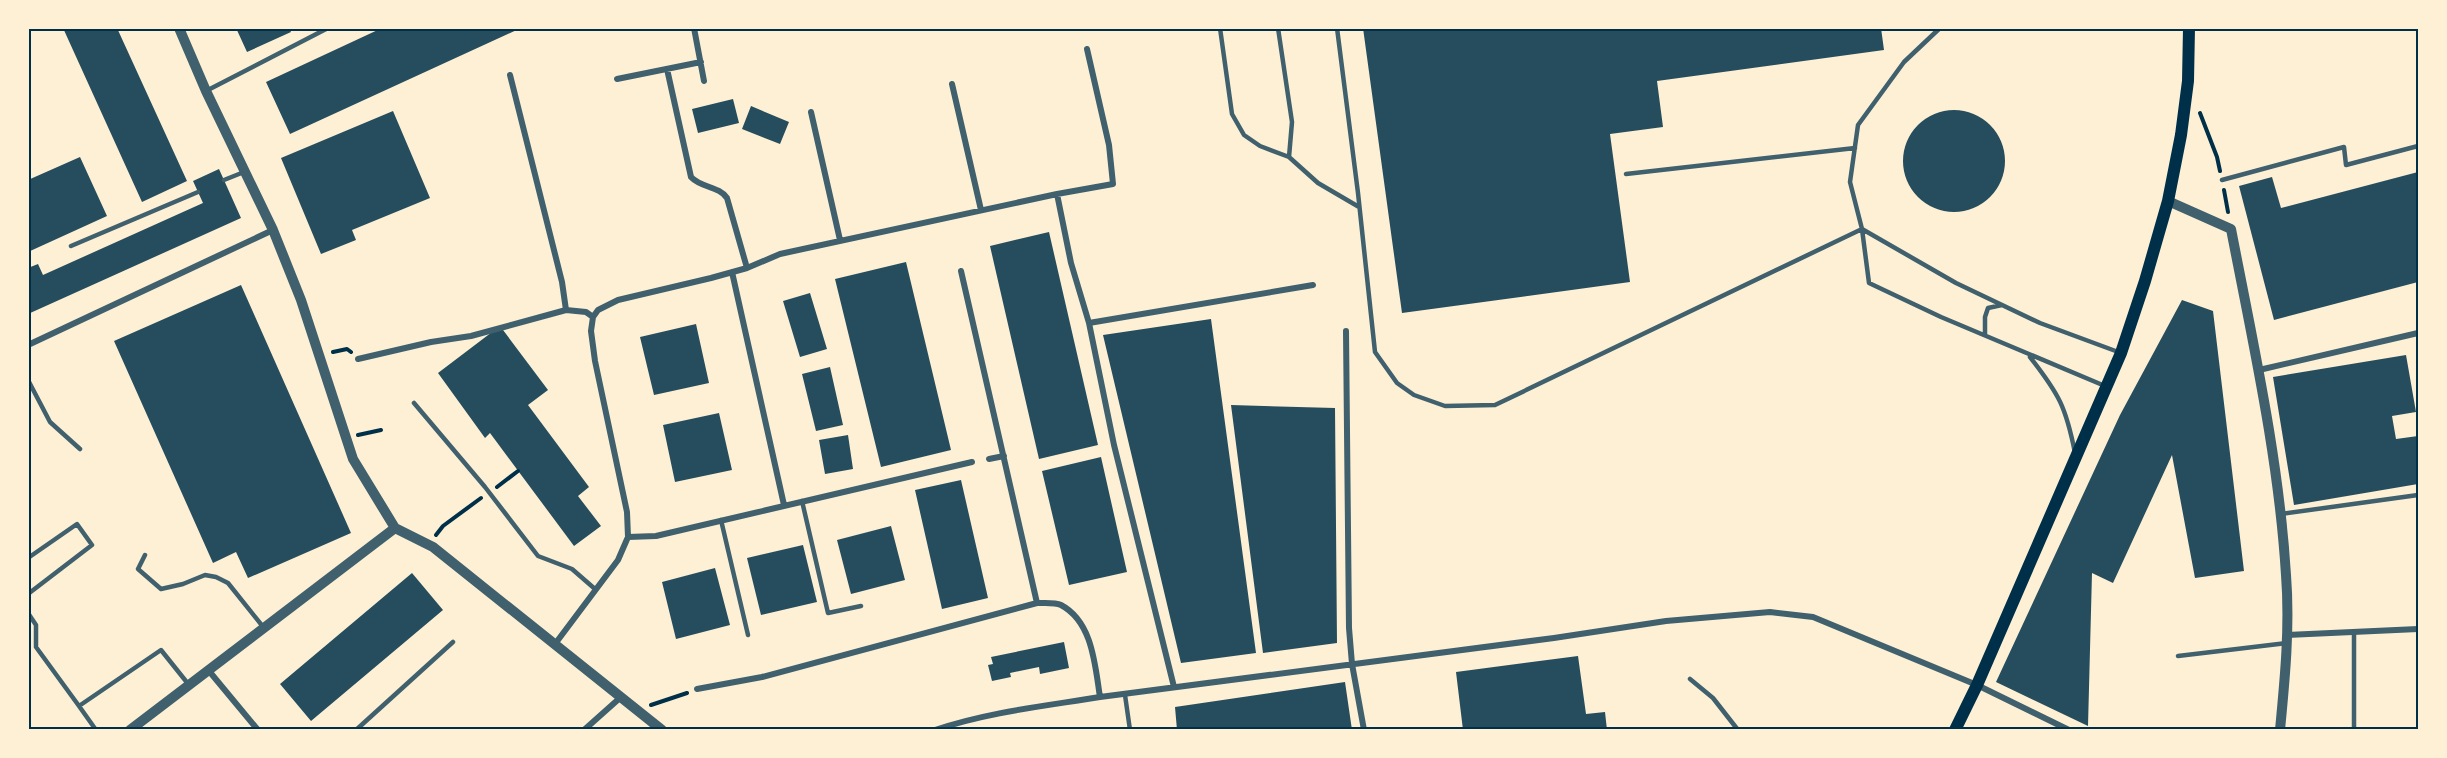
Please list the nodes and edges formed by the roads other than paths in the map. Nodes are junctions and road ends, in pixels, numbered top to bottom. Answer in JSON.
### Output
{"nodes":[{"id":1,"x":180,"y":28,"type":"edge"},
{"id":2,"x":328,"y":28,"type":"edge"},
{"id":3,"x":694,"y":28,"type":"edge"},
{"id":4,"x":1220,"y":28,"type":"edge"},
{"id":5,"x":1278,"y":28,"type":"edge"},
{"id":6,"x":1337,"y":28,"type":"edge"},
{"id":7,"x":1940,"y":28,"type":"edge"},
{"id":8,"x":2189,"y":28,"type":"edge"},
{"id":9,"x":1088,"y":49,"type":"dead end"},
{"id":10,"x":701,"y":62,"type":"junction"},
{"id":11,"x":667,"y":69,"type":"junction"},
{"id":12,"x":510,"y":75,"type":"dead end"},
{"id":13,"x":617,"y":79,"type":"dead end"},
{"id":14,"x":705,"y":81,"type":"dead end"},
{"id":15,"x":952,"y":84,"type":"dead end"},
{"id":16,"x":206,"y":91,"type":"junction"},
{"id":17,"x":810,"y":112,"type":"dead end"},
{"id":18,"x":2418,"y":146,"type":"edge"},
{"id":19,"x":1855,"y":148,"type":"junction"},
{"id":20,"x":1289,"y":158,"type":"junction"},
{"id":21,"x":245,"y":172,"type":"junction"},
{"id":22,"x":1626,"y":174,"type":"dead end"},
{"id":23,"x":224,"y":180,"type":"dead end"},
{"id":24,"x":2222,"y":180,"type":"road end"},
{"id":25,"x":198,"y":192,"type":"dead end"},
{"id":26,"x":1057,"y":194,"type":"junction"},
{"id":27,"x":2168,"y":201,"type":"junction"},
{"id":28,"x":1359,"y":207,"type":"junction"},
{"id":29,"x":981,"y":210,"type":"junction"},
{"id":30,"x":1862,"y":229,"type":"junction"},
{"id":31,"x":273,"y":230,"type":"junction"},
{"id":32,"x":840,"y":240,"type":"junction"},
{"id":33,"x":71,"y":246,"type":"dead end"},
{"id":34,"x":747,"y":268,"type":"junction"},
{"id":35,"x":961,"y":271,"type":"dead end"},
{"id":36,"x":732,"y":272,"type":"junction"},
{"id":37,"x":1313,"y":285,"type":"dead end"},
{"id":38,"x":2002,"y":305,"type":"junction"},
{"id":39,"x":566,"y":310,"type":"junction"},
{"id":40,"x":593,"y":317,"type":"junction"},
{"id":41,"x":1089,"y":322,"type":"junction"},
{"id":42,"x":1346,"y":331,"type":"dead end"},
{"id":43,"x":2418,"y":333,"type":"edge"},
{"id":44,"x":1985,"y":334,"type":"junction"},
{"id":45,"x":28,"y":345,"type":"edge"},
{"id":46,"x":2121,"y":353,"type":"junction"},
{"id":47,"x":2028,"y":355,"type":"junction"},
{"id":48,"x":358,"y":359,"type":"road end"},
{"id":49,"x":2259,"y":370,"type":"junction"},
{"id":50,"x":28,"y":380,"type":"edge"},
{"id":51,"x":2105,"y":386,"type":"junction"},
{"id":52,"x":414,"y":403,"type":"dead end"},
{"id":53,"x":80,"y":449,"type":"dead end"},
{"id":54,"x":1005,"y":456,"type":"junction"},
{"id":55,"x":2075,"y":456,"type":"junction"},
{"id":56,"x":989,"y":459,"type":"dead end"},
{"id":57,"x":972,"y":462,"type":"dead end"},
{"id":58,"x":2418,"y":495,"type":"edge"},
{"id":59,"x":802,"y":501,"type":"junction"},
{"id":60,"x":784,"y":505,"type":"junction"},
{"id":61,"x":2281,"y":514,"type":"junction"},
{"id":62,"x":721,"y":520,"type":"junction"},
{"id":63,"x":395,"y":528,"type":"junction"},
{"id":64,"x":628,"y":537,"type":"junction"},
{"id":65,"x":145,"y":555,"type":"dead end"},
{"id":66,"x":28,"y":558,"type":"edge"},
{"id":67,"x":595,"y":589,"type":"junction"},
{"id":68,"x":28,"y":594,"type":"edge"},
{"id":69,"x":1037,"y":603,"type":"junction"},
{"id":70,"x":861,"y":606,"type":"dead end"},
{"id":71,"x":28,"y":613,"type":"edge"},
{"id":72,"x":264,"y":628,"type":"junction"},
{"id":73,"x":2418,"y":629,"type":"edge"},
{"id":74,"x":2354,"y":633,"type":"junction"},
{"id":75,"x":747,"y":635,"type":"dead end"},
{"id":76,"x":2287,"y":639,"type":"junction"},
{"id":77,"x":453,"y":642,"type":"dead end"},
{"id":78,"x":555,"y":644,"type":"junction"},
{"id":79,"x":2178,"y":656,"type":"dead end"},
{"id":80,"x":1352,"y":664,"type":"junction"},
{"id":81,"x":209,"y":671,"type":"junction"},
{"id":82,"x":1690,"y":679,"type":"dead end"},
{"id":83,"x":1977,"y":685,"type":"junction"},
{"id":84,"x":189,"y":686,"type":"junction"},
{"id":85,"x":1174,"y":687,"type":"junction"},
{"id":86,"x":698,"y":689,"type":"road end"},
{"id":87,"x":1125,"y":695,"type":"junction"},
{"id":88,"x":622,"y":696,"type":"junction"},
{"id":89,"x":1100,"y":697,"type":"junction"},
{"id":90,"x":79,"y":706,"type":"junction"},
{"id":91,"x":96,"y":729,"type":"edge"},
{"id":92,"x":130,"y":729,"type":"edge"},
{"id":93,"x":258,"y":729,"type":"edge"},
{"id":94,"x":356,"y":729,"type":"edge"},
{"id":95,"x":584,"y":729,"type":"edge"},
{"id":96,"x":662,"y":729,"type":"edge"},
{"id":97,"x":935,"y":729,"type":"edge"},
{"id":98,"x":1130,"y":729,"type":"edge"},
{"id":99,"x":1364,"y":729,"type":"edge"},
{"id":100,"x":1738,"y":729,"type":"edge"},
{"id":101,"x":1955,"y":729,"type":"edge"},
{"id":102,"x":2069,"y":729,"type":"edge"},
{"id":103,"x":2280,"y":729,"type":"edge"},
{"id":104,"x":2354,"y":729,"type":"edge"}],
"edges":[{"from":1,"to":16,"type":"street"},
{"from":2,"to":16,"type":"lane"},
{"from":3,"to":10,"type":"street"},
{"from":4,"to":20,"type":"lane"},
{"from":5,"to":20,"type":"lane"},
{"from":6,"to":28,"type":"lane"},
{"from":7,"to":19,"type":"lane"},
{"from":8,"to":27,"type":"main road"},
{"from":9,"to":26,"type":"street"},
{"from":10,"to":11,"type":"street"},
{"from":10,"to":14,"type":"street"},
{"from":11,"to":13,"type":"street"},
{"from":11,"to":34,"type":"street"},
{"from":12,"to":39,"type":"street"},
{"from":15,"to":29,"type":"street"},
{"from":16,"to":21,"type":"street"},
{"from":17,"to":32,"type":"street"},
{"from":18,"to":24,"type":"lane"},
{"from":19,"to":22,"type":"lane"},
{"from":19,"to":30,"type":"lane"},
{"from":20,"to":28,"type":"lane"},
{"from":21,"to":23,"type":"lane"},
{"from":21,"to":31,"type":"street"},
{"from":25,"to":33,"type":"lane"},
{"from":26,"to":29,"type":"street"},
{"from":26,"to":41,"type":"street"},
{"from":27,"to":46,"type":"main road"},
{"from":27,"to":49,"type":"street"},
{"from":28,"to":30,"type":"lane"},
{"from":29,"to":32,"type":"street"},
{"from":30,"to":38,"type":"lane"},
{"from":30,"to":44,"type":"lane"},
{"from":31,"to":45,"type":"street"},
{"from":31,"to":63,"type":"street"},
{"from":32,"to":34,"type":"street"},
{"from":34,"to":36,"type":"street"},
{"from":35,"to":54,"type":"street"},
{"from":36,"to":40,"type":"street"},
{"from":36,"to":60,"type":"street"},
{"from":37,"to":41,"type":"street"},
{"from":38,"to":44,"type":"lane"},
{"from":38,"to":46,"type":"lane"},
{"from":39,"to":40,"type":"street"},
{"from":39,"to":48,"type":"street"},
{"from":40,"to":64,"type":"street"},
{"from":41,"to":85,"type":"street"},
{"from":42,"to":80,"type":"street"},
{"from":43,"to":49,"type":"street"},
{"from":44,"to":47,"type":"lane"},
{"from":46,"to":51,"type":"main road"},
{"from":47,"to":51,"type":"lane"},
{"from":47,"to":55,"type":"lane"},
{"from":49,"to":61,"type":"street"},
{"from":50,"to":53,"type":"lane"},
{"from":51,"to":55,"type":"main road"},
{"from":52,"to":67,"type":"lane"},
{"from":54,"to":56,"type":"street"},
{"from":54,"to":69,"type":"street"},
{"from":55,"to":83,"type":"main road"},
{"from":57,"to":59,"type":"street"},
{"from":58,"to":61,"type":"lane"},
{"from":59,"to":60,"type":"street"},
{"from":59,"to":70,"type":"lane"},
{"from":60,"to":62,"type":"street"},
{"from":61,"to":76,"type":"street"},
{"from":62,"to":64,"type":"street"},
{"from":62,"to":75,"type":"lane"},
{"from":63,"to":72,"type":"street"},
{"from":63,"to":78,"type":"street"},
{"from":64,"to":67,"type":"street"},
{"from":65,"to":72,"type":"lane"},
{"from":66,"to":68,"type":"lane"},
{"from":67,"to":78,"type":"street"},
{"from":69,"to":86,"type":"street"},
{"from":69,"to":89,"type":"street"},
{"from":71,"to":90,"type":"lane"},
{"from":72,"to":81,"type":"street"},
{"from":73,"to":74,"type":"street"},
{"from":74,"to":76,"type":"street"},
{"from":74,"to":104,"type":"lane"},
{"from":76,"to":79,"type":"lane"},
{"from":76,"to":103,"type":"street"},
{"from":77,"to":94,"type":"lane"},
{"from":78,"to":88,"type":"street"},
{"from":80,"to":83,"type":"street"},
{"from":80,"to":85,"type":"street"},
{"from":80,"to":99,"type":"street"},
{"from":81,"to":84,"type":"street"},
{"from":81,"to":93,"type":"street"},
{"from":82,"to":100,"type":"lane"},
{"from":83,"to":101,"type":"main road"},
{"from":83,"to":102,"type":"street"},
{"from":84,"to":90,"type":"lane"},
{"from":84,"to":92,"type":"street"},
{"from":85,"to":87,"type":"street"},
{"from":87,"to":89,"type":"street"},
{"from":87,"to":98,"type":"lane"},
{"from":88,"to":95,"type":"street"},
{"from":88,"to":96,"type":"street"},
{"from":89,"to":97,"type":"street"},
{"from":90,"to":91,"type":"lane"}]}
